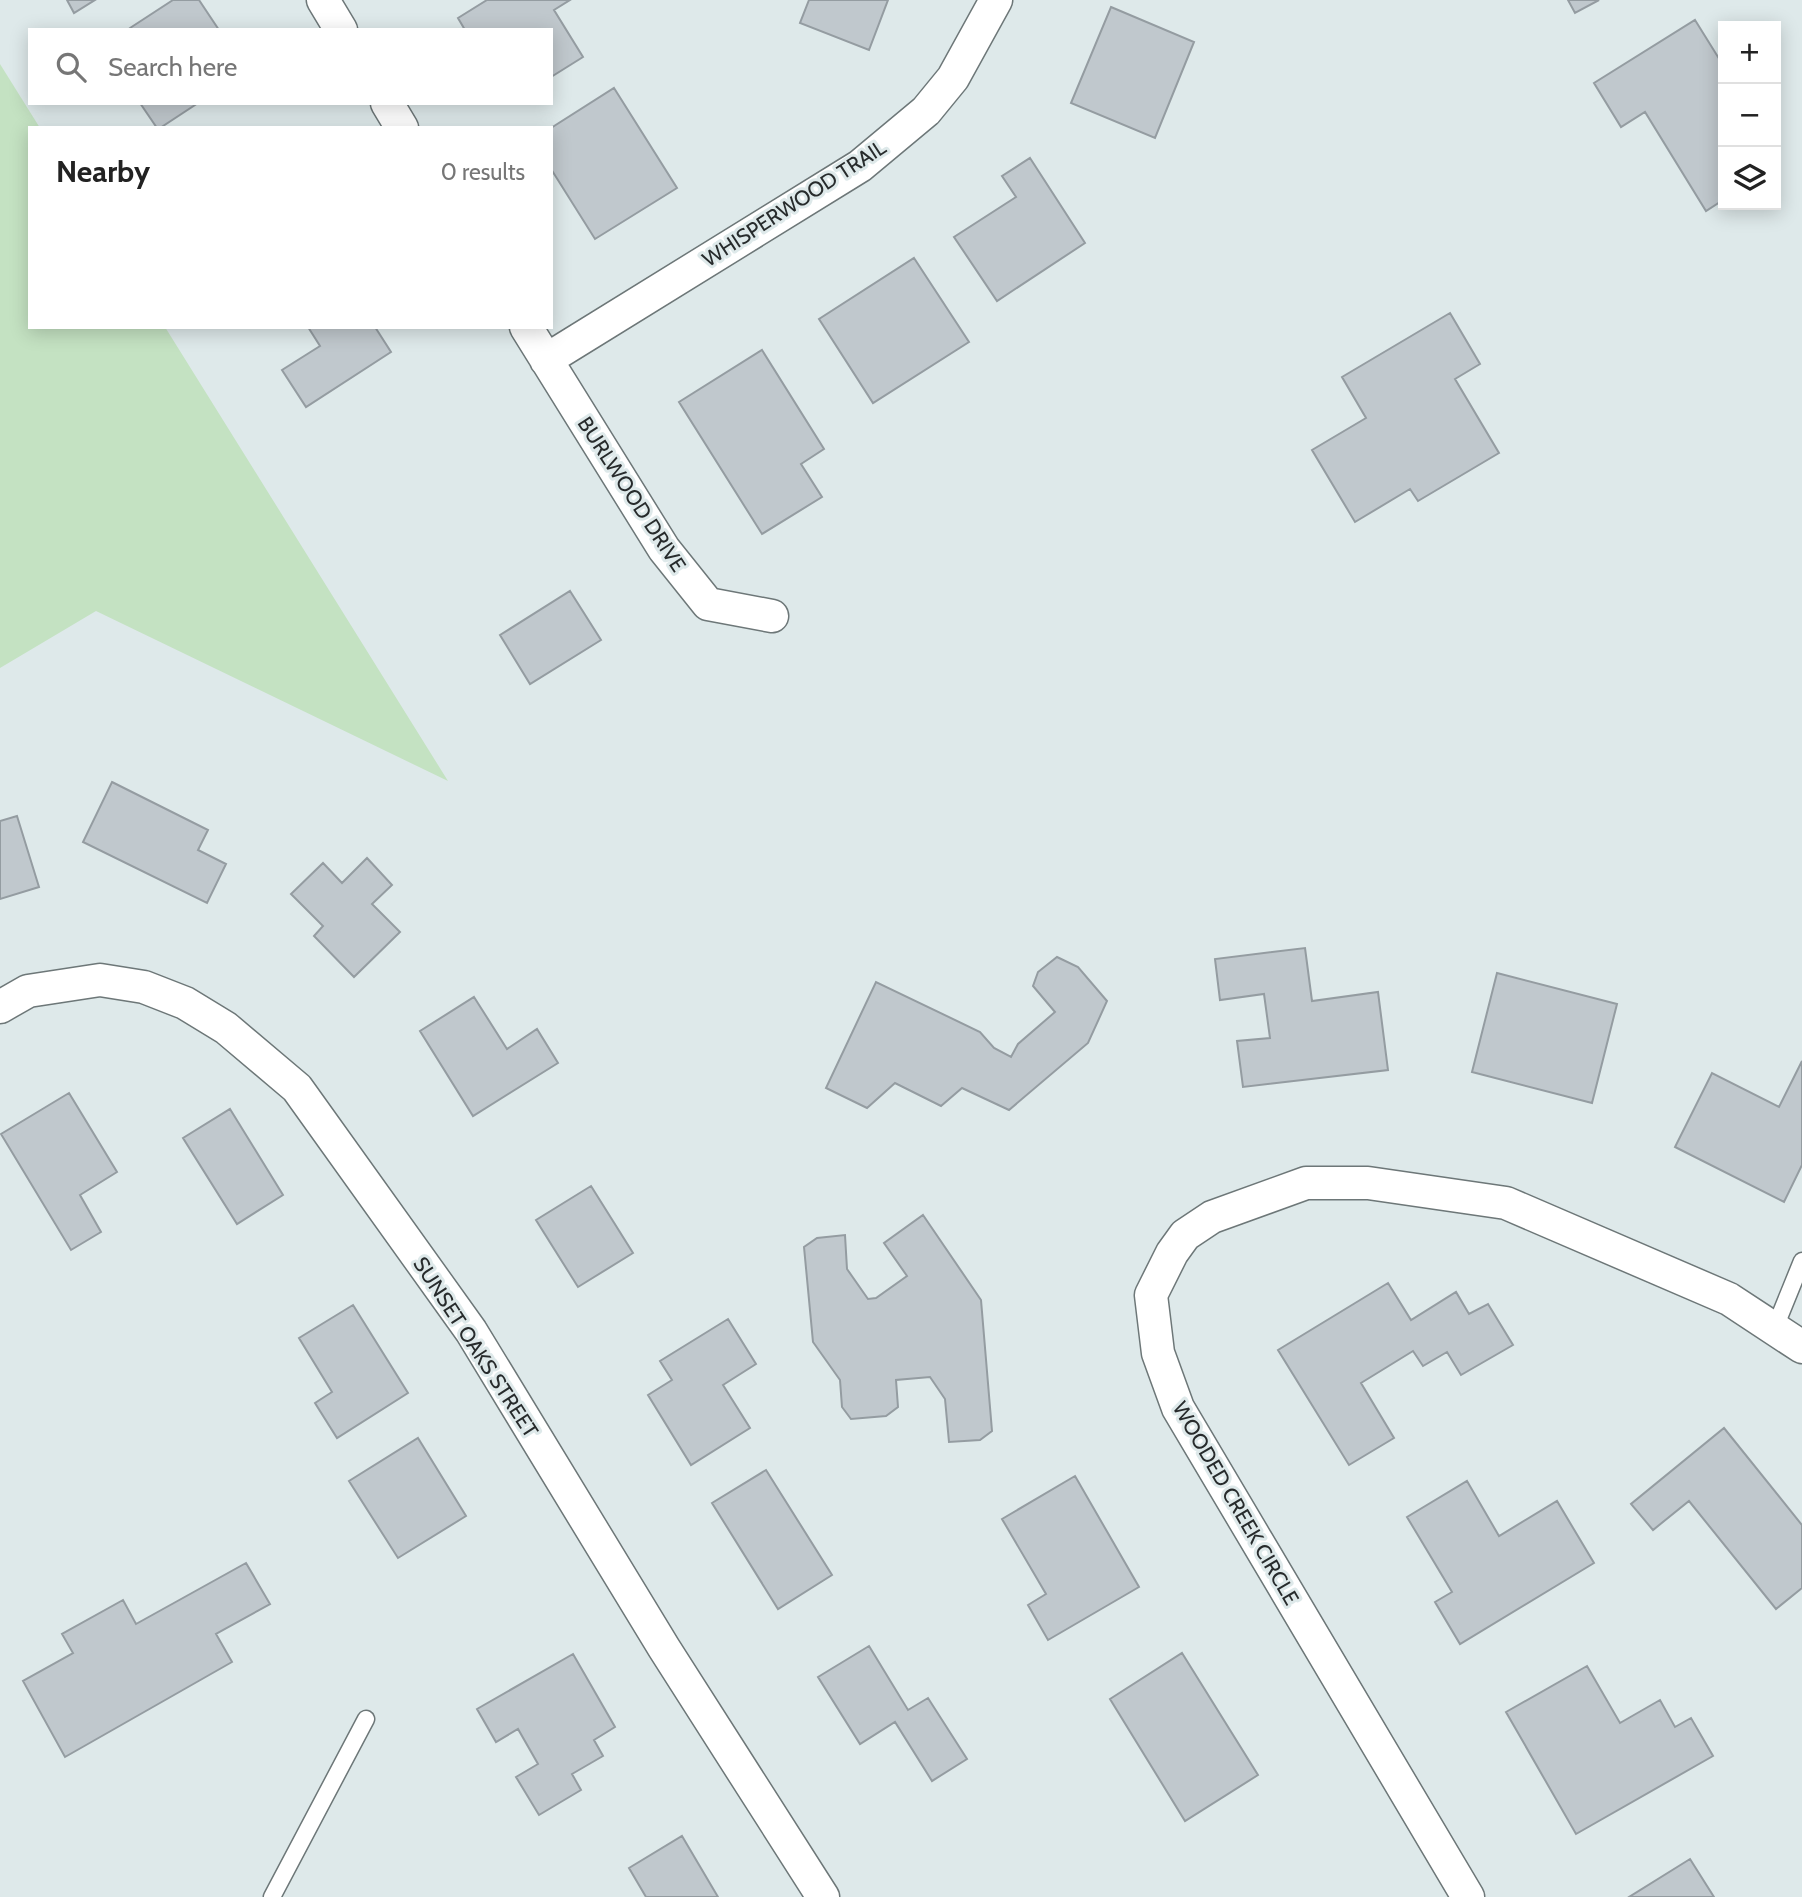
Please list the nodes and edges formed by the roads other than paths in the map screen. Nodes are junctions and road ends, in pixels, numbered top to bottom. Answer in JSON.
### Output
{"nodes":[{"id":1,"x":323,"y":0,"type":"edge"},
{"id":2,"x":996,"y":0,"type":"edge"},
{"id":3,"x":340,"y":28,"type":"edge"},
{"id":4,"x":388,"y":105,"type":"edge"},
{"id":5,"x":401,"y":126,"type":"edge"},
{"id":6,"x":527,"y":329,"type":"edge"},
{"id":7,"x":546,"y":360,"type":"junction"},
{"id":8,"x":772,"y":616,"type":"dead end"},
{"id":9,"x":0,"y":1007,"type":"edge"},
{"id":10,"x":1802,"y":1261,"type":"edge"},
{"id":11,"x":1774,"y":1330,"type":"junction"},
{"id":12,"x":1802,"y":1347,"type":"edge"},
{"id":13,"x":366,"y":1719,"type":"dead end"},
{"id":14,"x":272,"y":1897,"type":"edge"},
{"id":15,"x":824,"y":1897,"type":"edge"},
{"id":16,"x":1468,"y":1897,"type":"edge"}],
"edges":[{"from":1,"to":3,"type":"street"},
{"from":2,"to":7,"type":"street","name":"WHISPERWOOD TRAIL"},
{"from":4,"to":5,"type":"street"},
{"from":6,"to":7,"type":"street","name":"BURLWOOD DRIVE"},
{"from":7,"to":8,"type":"street","name":"BURLWOOD DRIVE"},
{"from":9,"to":15,"type":"street","name":"SUNSET OAKS STREET"},
{"from":10,"to":11,"type":"lane"},
{"from":11,"to":12,"type":"street","name":"WOODED CREEK CIRCLE"},
{"from":11,"to":16,"type":"street","name":"WOODED CREEK CIRCLE"},
{"from":13,"to":14,"type":"lane"}]}
